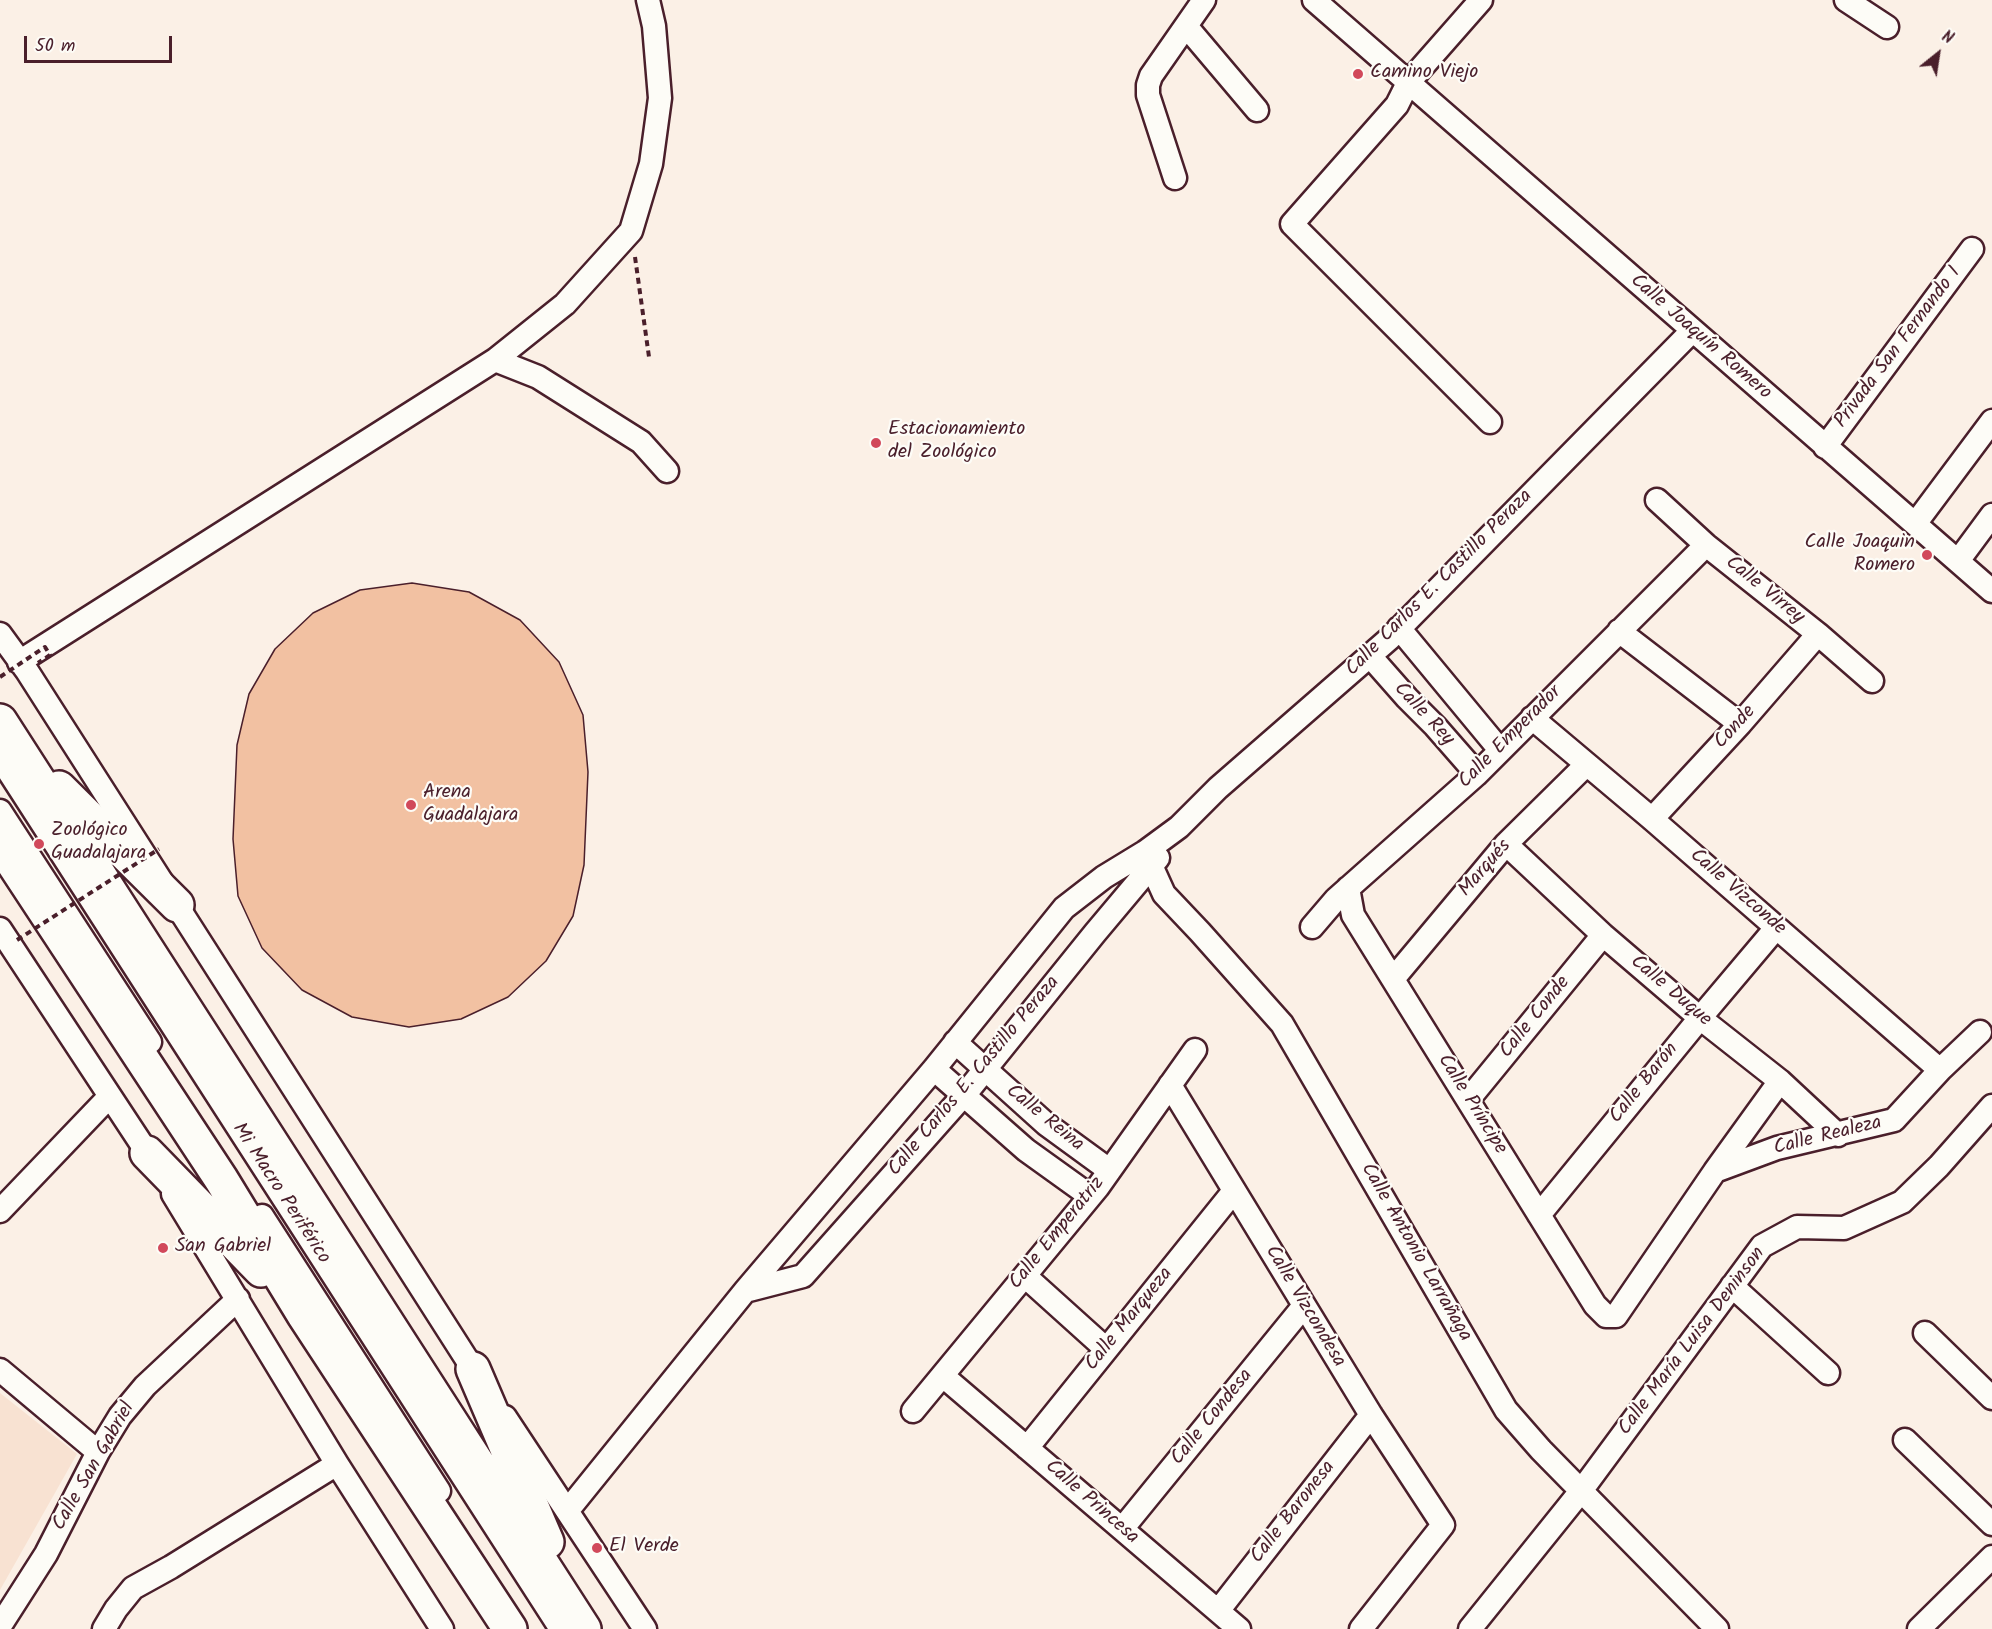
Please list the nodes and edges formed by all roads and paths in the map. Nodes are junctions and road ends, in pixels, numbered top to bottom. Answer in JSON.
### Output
{"nodes":[{"id":1,"x":648,"y":0,"type":"edge"},
{"id":2,"x":1204,"y":0,"type":"edge"},
{"id":3,"x":1314,"y":0,"type":"edge"},
{"id":4,"x":1480,"y":0,"type":"edge"},
{"id":5,"x":1846,"y":0,"type":"edge"},
{"id":6,"x":1186,"y":26,"type":"junction"},
{"id":7,"x":1887,"y":27,"type":"dead end"},
{"id":8,"x":1408,"y":83,"type":"junction"},
{"id":9,"x":1257,"y":110,"type":"dead end"},
{"id":10,"x":1175,"y":178,"type":"dead end"},
{"id":11,"x":631,"y":231,"type":"junction"},
{"id":12,"x":1972,"y":249,"type":"dead end"},
{"id":13,"x":1692,"y":331,"type":"junction"},
{"id":14,"x":649,"y":357,"type":"dead end"},
{"id":15,"x":495,"y":360,"type":"junction"},
{"id":16,"x":1992,"y":421,"type":"edge"},
{"id":17,"x":1490,"y":422,"type":"dead end"},
{"id":18,"x":1825,"y":447,"type":"junction"},
{"id":19,"x":668,"y":471,"type":"dead end"},
{"id":20,"x":1657,"y":501,"type":"dead end"},
{"id":21,"x":1992,"y":515,"type":"edge"},
{"id":22,"x":1915,"y":524,"type":"junction"},
{"id":23,"x":1706,"y":544,"type":"junction"},
{"id":24,"x":1958,"y":561,"type":"junction"},
{"id":25,"x":1992,"y":591,"type":"edge"},
{"id":26,"x":1399,"y":628,"type":"junction"},
{"id":27,"x":1619,"y":631,"type":"junction"},
{"id":28,"x":0,"y":634,"type":"edge"},
{"id":29,"x":1818,"y":634,"type":"junction"},
{"id":30,"x":1370,"y":656,"type":"junction"},
{"id":31,"x":29,"y":662,"type":"junction"},
{"id":32,"x":1436,"y":674,"type":"junction"},
{"id":33,"x":0,"y":677,"type":"edge"},
{"id":34,"x":1872,"y":681,"type":"dead end"},
{"id":35,"x":1407,"y":698,"type":"junction"},
{"id":36,"x":1532,"y":718,"type":"junction"},
{"id":37,"x":1740,"y":724,"type":"junction"},
{"id":38,"x":5,"y":741,"type":"edge"},
{"id":39,"x":1500,"y":750,"type":"junction"},
{"id":40,"x":1586,"y":765,"type":"junction"},
{"id":41,"x":1477,"y":774,"type":"junction"},
{"id":42,"x":0,"y":811,"type":"edge"},
{"id":43,"x":1652,"y":819,"type":"junction"},
{"id":44,"x":0,"y":843,"type":"edge"},
{"id":45,"x":1506,"y":844,"type":"junction"},
{"id":46,"x":159,"y":849,"type":"dead end"},
{"id":47,"x":1148,"y":860,"type":"junction"},
{"id":48,"x":1348,"y":888,"type":"junction"},
{"id":49,"x":177,"y":905,"type":"junction"},
{"id":50,"x":1312,"y":927,"type":"dead end"},
{"id":51,"x":1776,"y":928,"type":"junction"},
{"id":52,"x":8,"y":935,"type":"edge"},
{"id":53,"x":1604,"y":935,"type":"junction"},
{"id":54,"x":1393,"y":980,"type":"junction"},
{"id":55,"x":1700,"y":1017,"type":"junction"},
{"id":56,"x":1980,"y":1032,"type":"dead end"},
{"id":57,"x":955,"y":1042,"type":"junction"},
{"id":58,"x":1195,"y":1050,"type":"dead end"},
{"id":59,"x":934,"y":1069,"type":"junction"},
{"id":60,"x":985,"y":1069,"type":"junction"},
{"id":61,"x":1940,"y":1070,"type":"junction"},
{"id":62,"x":1780,"y":1082,"type":"junction"},
{"id":63,"x":1170,"y":1085,"type":"junction"},
{"id":64,"x":963,"y":1096,"type":"junction"},
{"id":65,"x":109,"y":1097,"type":"junction"},
{"id":66,"x":1468,"y":1100,"type":"junction"},
{"id":67,"x":1992,"y":1106,"type":"edge"},
{"id":68,"x":1046,"y":1124,"type":"junction"},
{"id":69,"x":1838,"y":1135,"type":"junction"},
{"id":70,"x":1026,"y":1150,"type":"junction"},
{"id":71,"x":147,"y":1153,"type":"junction"},
{"id":72,"x":1109,"y":1170,"type":"junction"},
{"id":73,"x":1715,"y":1171,"type":"junction"},
{"id":74,"x":1234,"y":1191,"type":"junction"},
{"id":75,"x":1090,"y":1196,"type":"junction"},
{"id":76,"x":0,"y":1211,"type":"edge"},
{"id":77,"x":1539,"y":1215,"type":"junction"},
{"id":78,"x":1025,"y":1276,"type":"junction"},
{"id":79,"x":1732,"y":1286,"type":"junction"},
{"id":80,"x":745,"y":1291,"type":"junction"},
{"id":81,"x":238,"y":1299,"type":"junction"},
{"id":82,"x":1303,"y":1307,"type":"junction"},
{"id":83,"x":304,"y":1315,"type":"junction"},
{"id":84,"x":1606,"y":1316,"type":"joint"},
{"id":85,"x":1925,"y":1333,"type":"dead end"},
{"id":86,"x":1106,"y":1349,"type":"junction"},
{"id":87,"x":472,"y":1369,"type":"junction"},
{"id":88,"x":0,"y":1370,"type":"edge"},
{"id":89,"x":1828,"y":1372,"type":"dead end"},
{"id":90,"x":943,"y":1376,"type":"junction"},
{"id":91,"x":1992,"y":1398,"type":"edge"},
{"id":92,"x":913,"y":1411,"type":"dead end"},
{"id":93,"x":1371,"y":1415,"type":"junction"},
{"id":94,"x":1905,"y":1440,"type":"dead end"},
{"id":95,"x":1027,"y":1448,"type":"junction"},
{"id":96,"x":99,"y":1452,"type":"junction"},
{"id":97,"x":337,"y":1464,"type":"junction"},
{"id":98,"x":1581,"y":1491,"type":"junction"},
{"id":99,"x":568,"y":1510,"type":"junction"},
{"id":100,"x":1992,"y":1524,"type":"edge"},
{"id":101,"x":1122,"y":1529,"type":"junction"},
{"id":102,"x":1989,"y":1565,"type":"edge"},
{"id":103,"x":1218,"y":1611,"type":"junction"},
{"id":104,"x":0,"y":1626,"type":"edge"},
{"id":105,"x":511,"y":1626,"type":"edge"},
{"id":106,"x":104,"y":1629,"type":"edge"},
{"id":107,"x":442,"y":1629,"type":"edge"},
{"id":108,"x":561,"y":1629,"type":"edge"},
{"id":109,"x":584,"y":1629,"type":"edge"},
{"id":110,"x":645,"y":1629,"type":"edge"},
{"id":111,"x":1239,"y":1629,"type":"edge"},
{"id":112,"x":1361,"y":1629,"type":"edge"},
{"id":113,"x":1470,"y":1629,"type":"edge"},
{"id":114,"x":1717,"y":1629,"type":"edge"},
{"id":115,"x":1919,"y":1629,"type":"edge"}],
"edges":[{"from":1,"to":11,"type":"street"},
{"from":2,"to":6,"type":"street"},
{"from":3,"to":8,"type":"street","name":"Calle Joaquín Romero"},
{"from":4,"to":8,"type":"street"},
{"from":5,"to":7,"type":"street"},
{"from":6,"to":9,"type":"street"},
{"from":6,"to":10,"type":"street"},
{"from":8,"to":13,"type":"street","name":"Calle Joaquín Romero"},
{"from":8,"to":17,"type":"street"},
{"from":11,"to":14,"type":"path"},
{"from":11,"to":15,"type":"street"},
{"from":12,"to":18,"type":"street","name":"Privada San Fernando I"},
{"from":13,"to":18,"type":"street","name":"Calle Joaquín Romero"},
{"from":13,"to":26,"type":"street","name":"Calle Carlos E. Castillo Peraza"},
{"from":15,"to":19,"type":"street"},
{"from":15,"to":31,"type":"street"},
{"from":16,"to":22,"type":"street"},
{"from":18,"to":22,"type":"street","name":"Calle Joaquín Romero"},
{"from":20,"to":23,"type":"street","name":"Calle Virrey"},
{"from":21,"to":24,"type":"street"},
{"from":22,"to":24,"type":"street","name":"Calle Joaquín Romero"},
{"from":23,"to":27,"type":"street","name":"Calle Emperador"},
{"from":23,"to":29,"type":"street","name":"Calle Virrey"},
{"from":24,"to":25,"type":"street","name":"Calle Joaquín Romero"},
{"from":26,"to":30,"type":"street","name":"Calle Carlos E. Castillo Peraza"},
{"from":26,"to":32,"type":"street","name":"Calle Rey"},
{"from":27,"to":36,"type":"street","name":"Calle Emperador"},
{"from":27,"to":37,"type":"street"},
{"from":28,"to":31,"type":"street"},
{"from":29,"to":34,"type":"street","name":"Calle Virrey"},
{"from":29,"to":37,"type":"street","name":"Conde"},
{"from":30,"to":35,"type":"street","name":"Calle Rey"},
{"from":30,"to":47,"type":"street","name":"Calle Carlos E. Castillo Peraza"},
{"from":31,"to":33,"type":"path","bridge":true},
{"from":31,"to":49,"type":"street"},
{"from":32,"to":35,"type":"street"},
{"from":32,"to":39,"type":"street","name":"Calle Rey"},
{"from":35,"to":41,"type":"street","name":"Calle Rey"},
{"from":36,"to":39,"type":"street","name":"Calle Emperador"},
{"from":36,"to":40,"type":"street","name":"Calle Vizconde"},
{"from":37,"to":43,"type":"street","name":"Conde"},
{"from":38,"to":49,"type":"highway"},
{"from":38,"to":108,"type":"street","name":"Mi Macro Periférico"},
{"from":38,"to":109,"type":"highway"},
{"from":39,"to":41,"type":"street","name":"Calle Emperador"},
{"from":40,"to":43,"type":"street","name":"Calle Vizconde"},
{"from":40,"to":45,"type":"street","name":"Marqués"},
{"from":41,"to":48,"type":"street","name":"Calle Emperador"},
{"from":42,"to":105,"type":"street","name":"Mi Macro Periférico"},
{"from":43,"to":51,"type":"street","name":"Calle Vizconde"},
{"from":44,"to":83,"type":"highway"},
{"from":45,"to":53,"type":"street","name":"Calle Duque"},
{"from":45,"to":54,"type":"street","name":"Marqués"},
{"from":46,"to":52,"type":"path","bridge":true},
{"from":47,"to":57,"type":"street","name":"Calle Carlos E. Castillo Peraza"},
{"from":47,"to":60,"type":"street","name":"Calle Carlos E. Castillo Peraza"},
{"from":47,"to":98,"type":"street","name":"Calle Antonio Larrañaga"},
{"from":48,"to":50,"type":"street","name":"Calle Emperador"},
{"from":48,"to":54,"type":"street","name":"Calle Príncipe"},
{"from":49,"to":87,"type":"street"},
{"from":51,"to":55,"type":"street","name":"Calle Barón"},
{"from":51,"to":61,"type":"street","name":"Calle Vizconde"},
{"from":52,"to":65,"type":"street"},
{"from":53,"to":55,"type":"street","name":"Calle Duque"},
{"from":53,"to":66,"type":"street","name":"Calle Conde"},
{"from":54,"to":66,"type":"street","name":"Calle Príncipe"},
{"from":55,"to":62,"type":"street","name":"Calle Duque"},
{"from":55,"to":77,"type":"street","name":"Calle Barón"},
{"from":56,"to":61,"type":"street","name":"Calle Realeza"},
{"from":57,"to":59,"type":"street","name":"Calle Carlos E. Castillo Peraza"},
{"from":57,"to":60,"type":"street","name":"Calle Reina"},
{"from":58,"to":63,"type":"street","name":"Calle Emperatriz"},
{"from":59,"to":64,"type":"street","name":"Calle Reina"},
{"from":59,"to":80,"type":"street","name":"Calle Carlos E. Castillo Peraza"},
{"from":60,"to":64,"type":"street","name":"Calle Carlos E. Castillo Peraza"},
{"from":60,"to":68,"type":"street","name":"Calle Reina"},
{"from":61,"to":69,"type":"street","name":"Calle Realeza"},
{"from":62,"to":69,"type":"street","name":"Calle Duque"},
{"from":62,"to":73,"type":"street","name":"Calle Realeza"},
{"from":63,"to":72,"type":"street","name":"Calle Emperatriz"},
{"from":63,"to":74,"type":"street","name":"Calle Vizcondesa"},
{"from":64,"to":70,"type":"street","name":"Calle Reina"},
{"from":64,"to":80,"type":"street","name":"Calle Carlos E. Castillo Peraza"},
{"from":65,"to":71,"type":"street"},
{"from":65,"to":76,"type":"street"},
{"from":66,"to":77,"type":"street","name":"Calle Príncipe"},
{"from":67,"to":79,"type":"street","name":"Calle María Luisa Deninson"},
{"from":68,"to":70,"type":"street"},
{"from":68,"to":72,"type":"street","name":"Calle Reina"},
{"from":69,"to":73,"type":"street","name":"Calle Realeza"},
{"from":70,"to":75,"type":"street","name":"Calle Reina"},
{"from":71,"to":81,"type":"street"},
{"from":71,"to":83,"type":"highway"},
{"from":72,"to":75,"type":"street","name":"Calle Emperatriz"},
{"from":73,"to":84,"type":"street","name":"Calle Realeza"},
{"from":74,"to":82,"type":"street","name":"Calle Vizcondesa"},
{"from":74,"to":86,"type":"street","name":"Calle Marqueza"},
{"from":75,"to":78,"type":"street","name":"Calle Emperatriz"},
{"from":77,"to":84,"type":"street","name":"Calle Príncipe"},
{"from":78,"to":86,"type":"street"},
{"from":78,"to":90,"type":"street","name":"Calle Emperatriz"},
{"from":79,"to":89,"type":"street"},
{"from":79,"to":98,"type":"street","name":"Calle María Luisa Deninson"},
{"from":80,"to":99,"type":"street","name":"Calle Carlos E. Castillo Peraza"},
{"from":81,"to":96,"type":"street","name":"Calle San Gabriel"},
{"from":81,"to":97,"type":"street"},
{"from":82,"to":93,"type":"street","name":"Calle Vizcondesa"},
{"from":82,"to":101,"type":"street","name":"Calle Condesa"},
{"from":83,"to":105,"type":"highway"},
{"from":85,"to":91,"type":"street"},
{"from":86,"to":95,"type":"street","name":"Calle Marqueza"},
{"from":87,"to":99,"type":"street"},
{"from":87,"to":109,"type":"highway"},
{"from":88,"to":96,"type":"street"},
{"from":90,"to":92,"type":"street","name":"Calle Emperatriz"},
{"from":90,"to":95,"type":"street","name":"Calle Princesa"},
{"from":93,"to":103,"type":"street","name":"Calle Baronesa"},
{"from":93,"to":112,"type":"street","name":"Calle Vizcondesa"},
{"from":94,"to":100,"type":"street"},
{"from":95,"to":101,"type":"street","name":"Calle Princesa"},
{"from":96,"to":104,"type":"street","name":"Calle San Gabriel"},
{"from":97,"to":106,"type":"street"},
{"from":97,"to":107,"type":"street"},
{"from":98,"to":113,"type":"street","name":"Calle María Luisa Deninson"},
{"from":98,"to":114,"type":"street","name":"Calle Antonio Larrañaga"},
{"from":99,"to":110,"type":"street"},
{"from":101,"to":103,"type":"street","name":"Calle Princesa"},
{"from":102,"to":115,"type":"street"},
{"from":103,"to":111,"type":"street","name":"Calle Princesa"}]}
